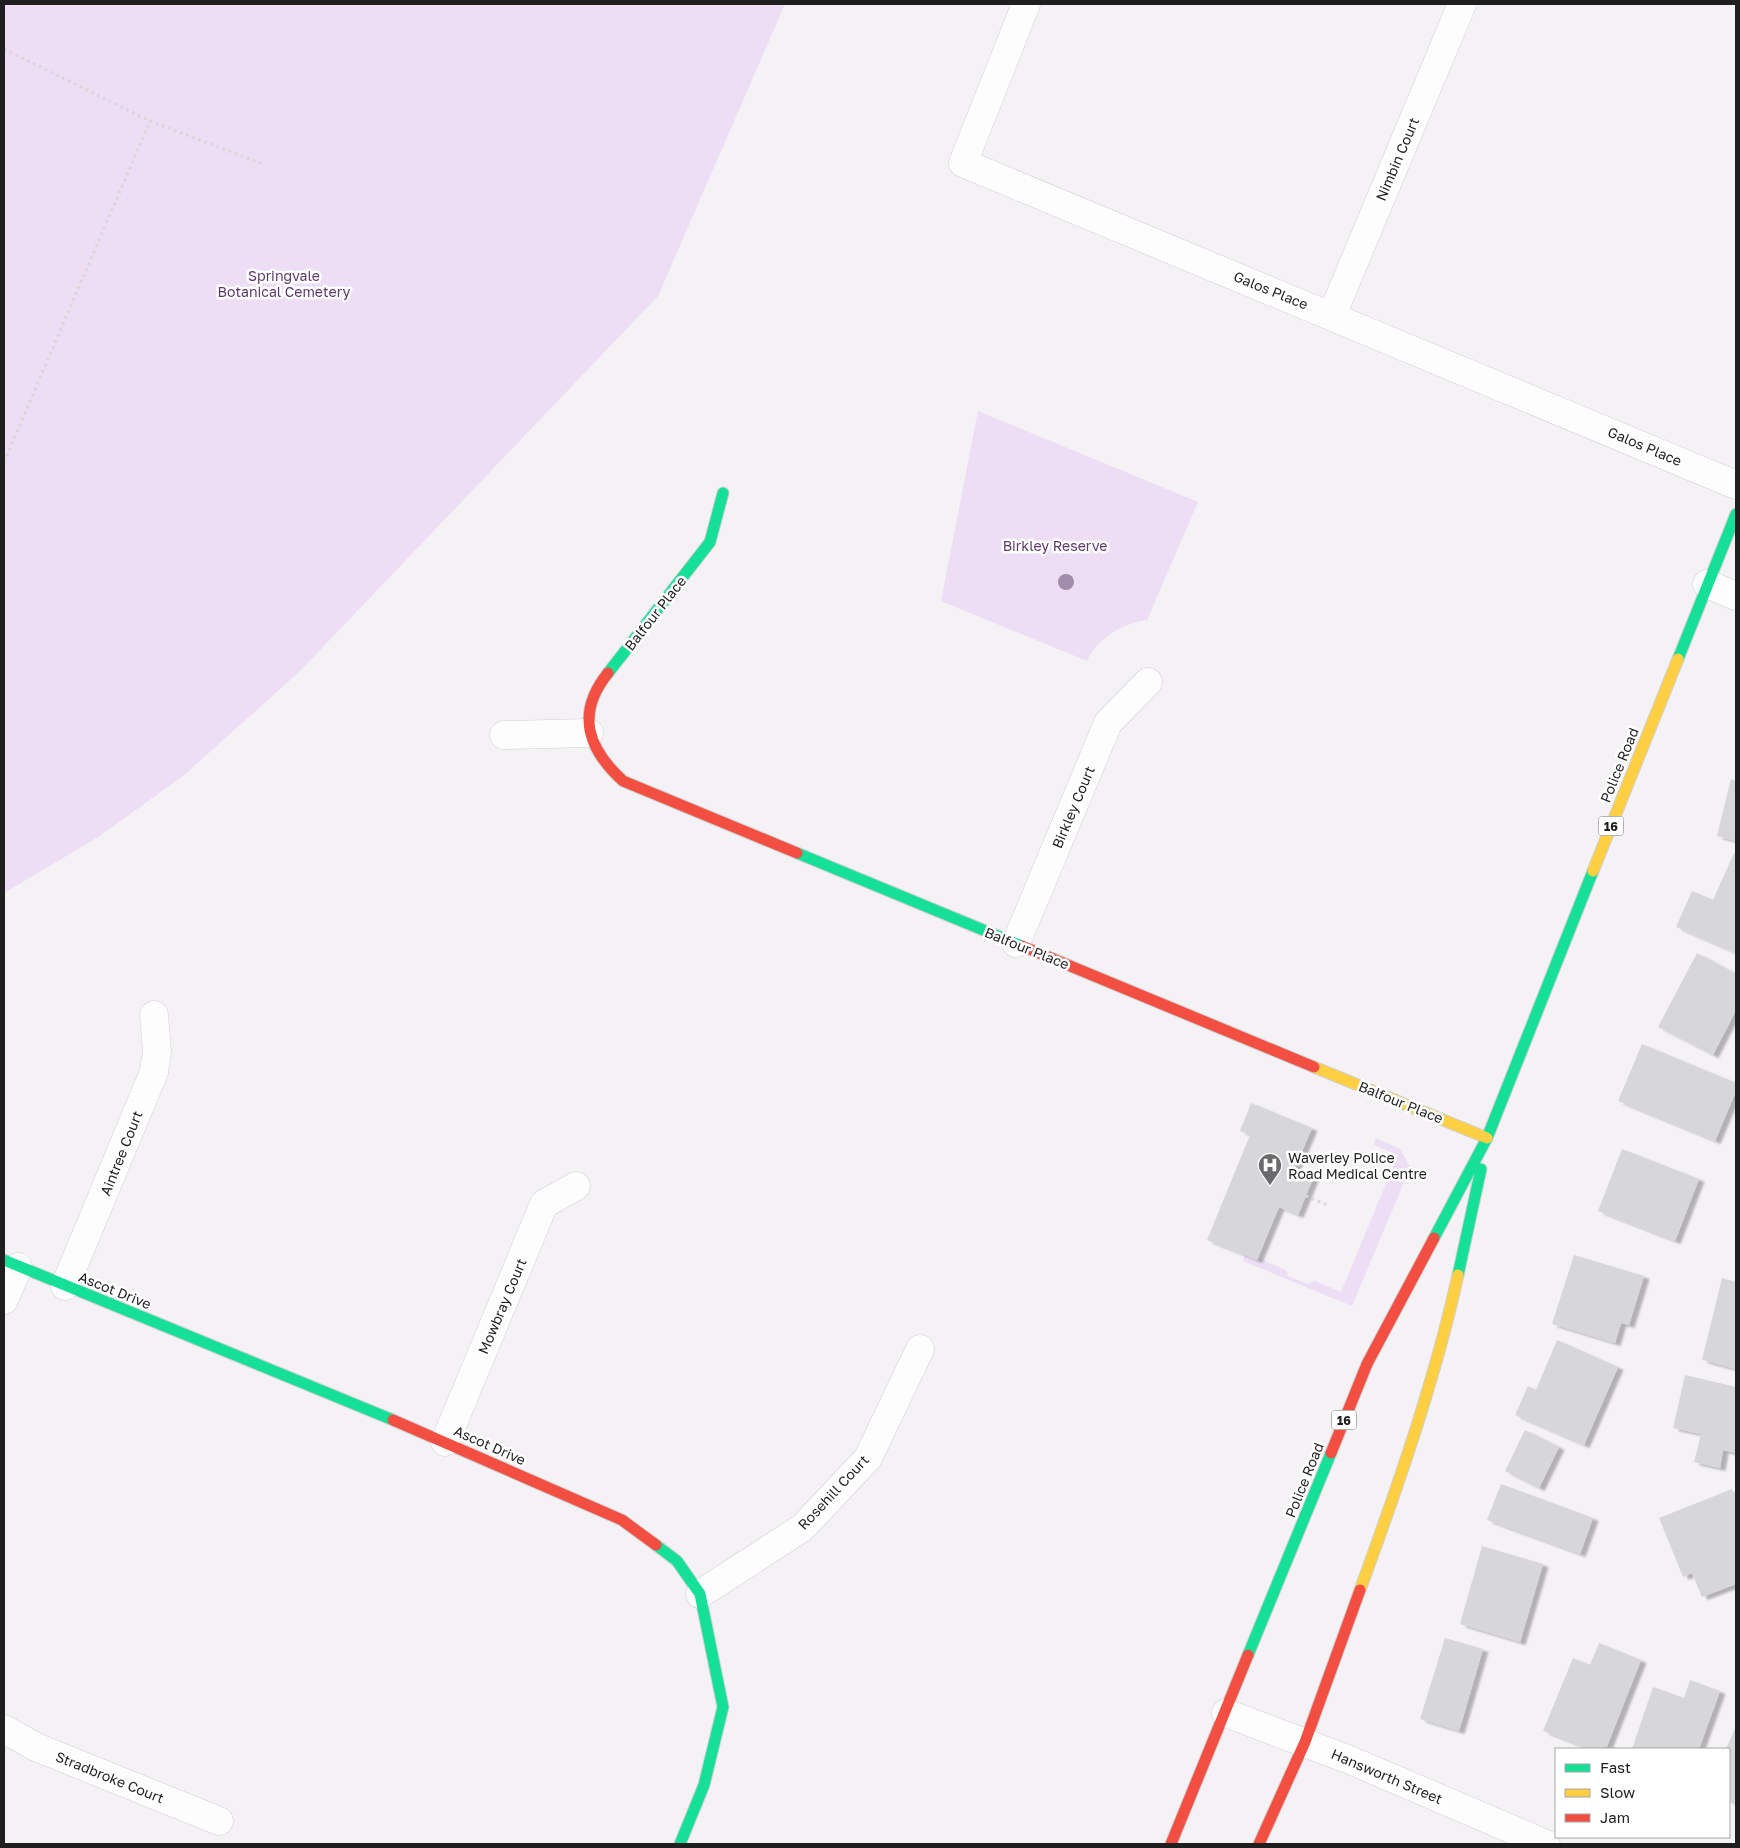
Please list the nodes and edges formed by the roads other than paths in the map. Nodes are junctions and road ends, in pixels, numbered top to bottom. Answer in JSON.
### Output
{"nodes":[{"id":1,"x":1026,"y":4,"type":"edge"},
{"id":2,"x":1462,"y":4,"type":"edge"},
{"id":3,"x":1332,"y":315,"type":"junction"},
{"id":4,"x":1736,"y":485,"type":"edge"},
{"id":5,"x":723,"y":493,"type":"dead end"},
{"id":6,"x":1736,"y":514,"type":"edge"},
{"id":7,"x":1707,"y":584,"type":"junction"},
{"id":8,"x":1736,"y":596,"type":"edge"},
{"id":9,"x":1148,"y":682,"type":"dead end"},
{"id":10,"x":589,"y":733,"type":"junction"},
{"id":11,"x":504,"y":735,"type":"dead end"},
{"id":12,"x":1016,"y":943,"type":"junction"},
{"id":13,"x":154,"y":1015,"type":"dead end"},
{"id":14,"x":1487,"y":1138,"type":"junction"},
{"id":15,"x":576,"y":1186,"type":"dead end"},
{"id":16,"x":11,"y":1263,"type":"edge"},
{"id":17,"x":65,"y":1286,"type":"junction"},
{"id":18,"x":4,"y":1300,"type":"edge"},
{"id":19,"x":920,"y":1349,"type":"dead end"},
{"id":20,"x":445,"y":1442,"type":"junction"},
{"id":21,"x":700,"y":1594,"type":"junction"},
{"id":22,"x":1226,"y":1713,"type":"junction"},
{"id":23,"x":4,"y":1729,"type":"edge"},
{"id":24,"x":1305,"y":1742,"type":"junction"},
{"id":25,"x":219,"y":1821,"type":"dead end"},
{"id":26,"x":680,"y":1844,"type":"edge"},
{"id":27,"x":1171,"y":1844,"type":"edge"},
{"id":28,"x":1260,"y":1844,"type":"edge"},
{"id":29,"x":1546,"y":1844,"type":"edge"}],
"edges":[{"from":1,"to":3,"type":"street","name":"Galos Place"},
{"from":2,"to":3,"type":"street","name":"Nimbin Court"},
{"from":3,"to":4,"type":"street","name":"Galos Place"},
{"from":5,"to":10,"type":"street","name":"Balfour Place"},
{"from":6,"to":7,"type":"street","name":"Police Road","number":"16"},
{"from":7,"to":8,"type":"street"},
{"from":7,"to":14,"type":"street","name":"Police Road","number":"16"},
{"from":9,"to":12,"type":"street","name":"Birkley Court"},
{"from":10,"to":11,"type":"street"},
{"from":10,"to":12,"type":"street","name":"Balfour Place"},
{"from":12,"to":14,"type":"street","name":"Balfour Place"},
{"from":13,"to":17,"type":"street","name":"Aintree Court"},
{"from":14,"to":22,"type":"street","name":"Police Road","number":"16"},
{"from":14,"to":24,"type":"street","name":"Police Road","number":"16"},
{"from":15,"to":20,"type":"street","name":"Mowbray Court"},
{"from":16,"to":17,"type":"street","name":"Ascot Drive"},
{"from":16,"to":18,"type":"street"},
{"from":17,"to":20,"type":"street","name":"Ascot Drive"},
{"from":19,"to":21,"type":"street","name":"Rosehill Court"},
{"from":20,"to":21,"type":"street","name":"Ascot Drive"},
{"from":21,"to":26,"type":"street","name":"Ascot Drive"},
{"from":22,"to":24,"type":"street","name":"Hansworth Street"},
{"from":22,"to":27,"type":"street","name":"Police Road","number":"16"},
{"from":23,"to":25,"type":"street","name":"Stradbroke Court"},
{"from":24,"to":28,"type":"street","name":"Police Road","number":"16"},
{"from":24,"to":29,"type":"street","name":"Hansworth Street"}]}
